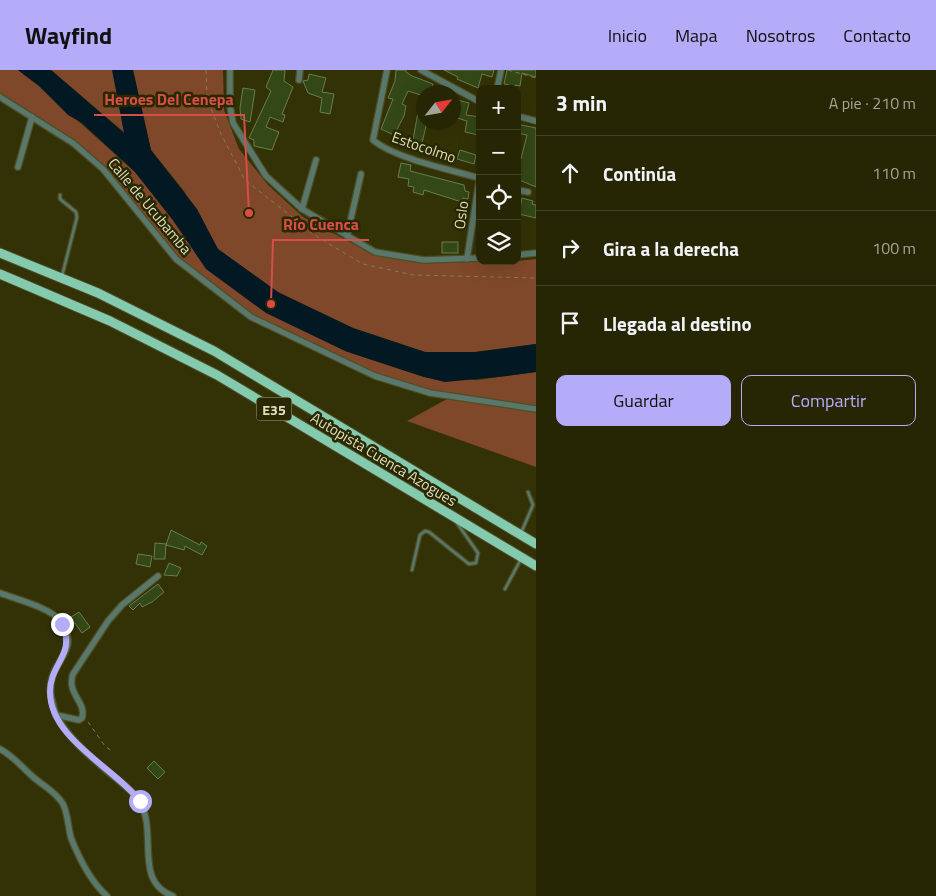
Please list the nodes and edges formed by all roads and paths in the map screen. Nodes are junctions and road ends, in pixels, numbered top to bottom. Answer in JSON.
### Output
{"nodes":[{"id":1,"x":206,"y":70,"type":"edge"},
{"id":2,"x":230,"y":70,"type":"edge"},
{"id":3,"x":300,"y":70,"type":"edge"},
{"id":4,"x":387,"y":70,"type":"edge"},
{"id":5,"x":421,"y":70,"type":"edge"},
{"id":6,"x":501,"y":70,"type":"edge"},
{"id":7,"x":508,"y":70,"type":"edge"},
{"id":8,"x":536,"y":78,"type":"edge"},
{"id":9,"x":299,"y":80,"type":"dead end"},
{"id":10,"x":498,"y":85,"type":"edge"},
{"id":11,"x":0,"y":97,"type":"edge"},
{"id":12,"x":476,"y":100,"type":"edge"},
{"id":13,"x":32,"y":117,"type":"junction"},
{"id":14,"x":521,"y":117,"type":"edge"},
{"id":15,"x":536,"y":121,"type":"edge"},
{"id":16,"x":316,"y":160,"type":"dead end"},
{"id":17,"x":18,"y":167,"type":"dead end"},
{"id":18,"x":361,"y":174,"type":"dead end"},
{"id":19,"x":476,"y":178,"type":"edge"},
{"id":20,"x":521,"y":191,"type":"edge"},
{"id":21,"x":528,"y":192,"type":"dead end"},
{"id":22,"x":60,"y":195,"type":"dead end"},
{"id":23,"x":476,"y":199,"type":"edge"},
{"id":24,"x":302,"y":209,"type":"junction"},
{"id":25,"x":347,"y":236,"type":"junction"},
{"id":26,"x":0,"y":253,"type":"edge"},
{"id":27,"x":536,"y":253,"type":"edge"},
{"id":28,"x":521,"y":255,"type":"edge"},
{"id":29,"x":476,"y":258,"type":"edge"},
{"id":30,"x":467,"y":259,"type":"junction"},
{"id":31,"x":0,"y":274,"type":"edge"},
{"id":32,"x":61,"y":277,"type":"junction"},
{"id":33,"x":536,"y":278,"type":"edge"},
{"id":34,"x":536,"y":409,"type":"edge"},
{"id":35,"x":528,"y":492,"type":"dead end"},
{"id":36,"x":453,"y":518,"type":"junction"},
{"id":37,"x":520,"y":534,"type":"junction"},
{"id":38,"x":536,"y":544,"type":"edge"},
{"id":39,"x":522,"y":558,"type":"junction"},
{"id":40,"x":536,"y":566,"type":"edge"},
{"id":41,"x":412,"y":570,"type":"dead end"},
{"id":42,"x":158,"y":576,"type":"dead end"},
{"id":43,"x":506,"y":589,"type":"dead end"},
{"id":44,"x":0,"y":593,"type":"edge"},
{"id":45,"x":56,"y":715,"type":"junction"},
{"id":46,"x":83,"y":716,"type":"junction"},
{"id":47,"x":0,"y":749,"type":"edge"},
{"id":48,"x":113,"y":752,"type":"dead end"},
{"id":49,"x":107,"y":896,"type":"edge"},
{"id":50,"x":173,"y":896,"type":"edge"}],
"edges":[{"from":1,"to":33,"type":"path"},
{"from":2,"to":24,"type":"street"},
{"from":3,"to":9,"type":"street"},
{"from":4,"to":19,"type":"street","name":"Estocolmo"},
{"from":5,"to":12,"type":"street"},
{"from":6,"to":10,"type":"street"},
{"from":7,"to":8,"type":"path"},
{"from":11,"to":13,"type":"street","name":"Calle de Ucubamba"},
{"from":13,"to":17,"type":"street"},
{"from":13,"to":34,"type":"street","name":"Calle de Ucubamba"},
{"from":14,"to":15,"type":"street"},
{"from":16,"to":24,"type":"street"},
{"from":18,"to":25,"type":"street"},
{"from":20,"to":21,"type":"street"},
{"from":22,"to":32,"type":"lane"},
{"from":23,"to":30,"type":"street","name":"Oslo"},
{"from":24,"to":25,"type":"street"},
{"from":25,"to":30,"type":"street"},
{"from":26,"to":32,"type":"highway","name":"Autopista Cuenca Azogues","number":"E35"},
{"from":27,"to":28,"type":"street"},
{"from":29,"to":30,"type":"street"},
{"from":31,"to":36,"type":"highway","name":"Autopista Cuenca Azogues","number":"E35"},
{"from":32,"to":37,"type":"highway","name":"Autopista Cuenca Azogues","number":"E35"},
{"from":35,"to":37,"type":"lane"},
{"from":36,"to":39,"type":"highway","name":"Autopista Cuenca Azogues","number":"E35"},
{"from":36,"to":41,"type":"lane"},
{"from":37,"to":38,"type":"highway","name":"Autopista Cuenca Azogues","number":"E35"},
{"from":39,"to":40,"type":"highway","name":"Autopista Cuenca Azogues","number":"E35"},
{"from":39,"to":43,"type":"lane"},
{"from":42,"to":46,"type":"street"},
{"from":44,"to":45,"type":"street"},
{"from":45,"to":46,"type":"street"},
{"from":45,"to":50,"type":"street"},
{"from":46,"to":48,"type":"path"},
{"from":47,"to":49,"type":"street"}]}
